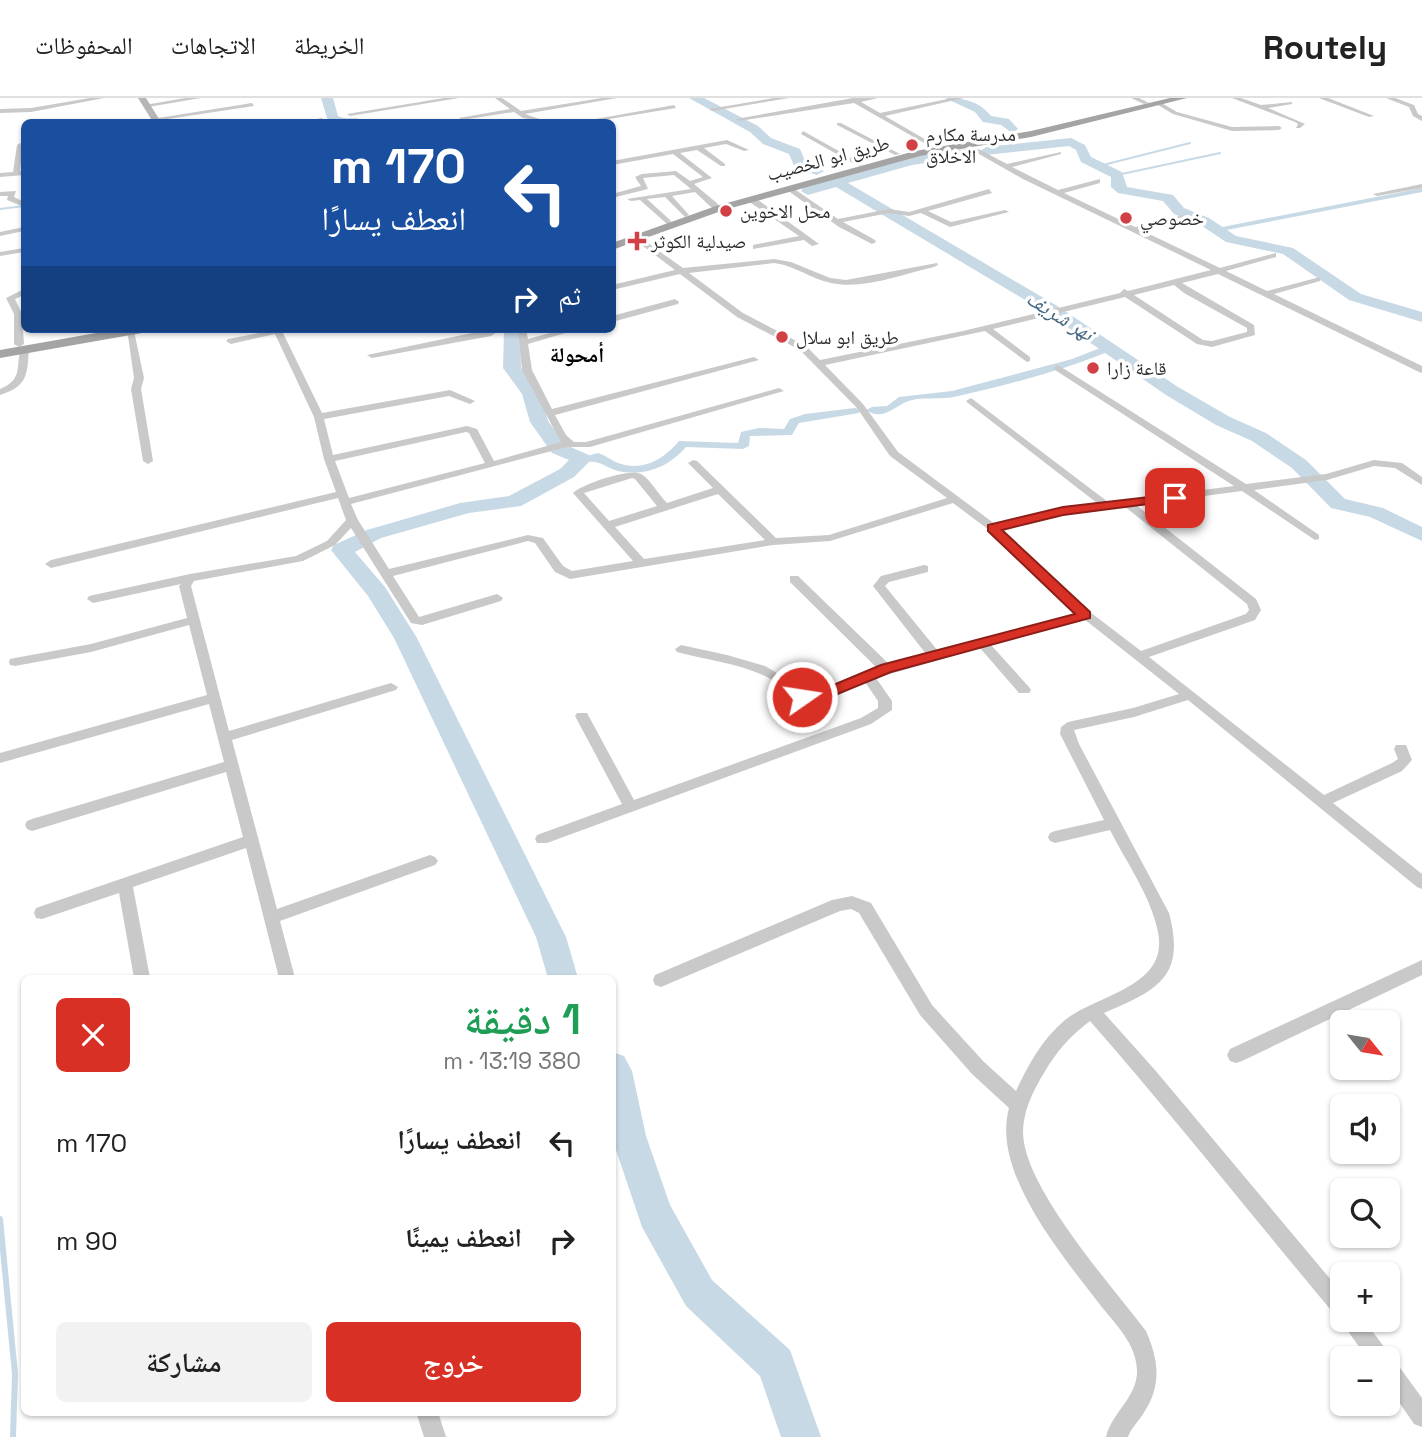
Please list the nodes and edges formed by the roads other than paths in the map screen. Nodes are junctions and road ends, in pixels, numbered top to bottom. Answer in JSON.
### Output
{"nodes":[{"id":1,"x":101,"y":98,"type":"edge"},
{"id":2,"x":198,"y":98,"type":"edge"},
{"id":3,"x":456,"y":98,"type":"edge"},
{"id":4,"x":614,"y":98,"type":"edge"},
{"id":5,"x":786,"y":98,"type":"edge"},
{"id":6,"x":876,"y":98,"type":"edge"},
{"id":7,"x":1135,"y":98,"type":"edge"},
{"id":8,"x":1182,"y":98,"type":"edge"},
{"id":9,"x":1235,"y":98,"type":"edge"},
{"id":10,"x":1322,"y":98,"type":"edge"},
{"id":11,"x":1389,"y":98,"type":"edge"},
{"id":12,"x":500,"y":99,"type":"edge"},
{"id":13,"x":511,"y":99,"type":"edge"},
{"id":14,"x":851,"y":100,"type":"edge"},
{"id":15,"x":958,"y":100,"type":"edge"},
{"id":16,"x":145,"y":101,"type":"edge"},
{"id":17,"x":1162,"y":101,"type":"edge"},
{"id":18,"x":1146,"y":103,"type":"junction"},
{"id":19,"x":1290,"y":103,"type":"dead end"},
{"id":20,"x":252,"y":105,"type":"dead end"},
{"id":21,"x":674,"y":107,"type":"dead end"},
{"id":22,"x":1260,"y":108,"type":"junction"},
{"id":23,"x":712,"y":109,"type":"dead end"},
{"id":24,"x":0,"y":111,"type":"edge"},
{"id":25,"x":520,"y":113,"type":"junction"},
{"id":26,"x":351,"y":114,"type":"dead end"},
{"id":27,"x":879,"y":115,"type":"junction"},
{"id":28,"x":1371,"y":116,"type":"dead end"},
{"id":29,"x":462,"y":118,"type":"dead end"},
{"id":30,"x":155,"y":119,"type":"edge"},
{"id":31,"x":168,"y":119,"type":"edge"},
{"id":32,"x":514,"y":119,"type":"edge"},
{"id":33,"x":537,"y":119,"type":"edge"},
{"id":34,"x":600,"y":119,"type":"edge"},
{"id":35,"x":1422,"y":119,"type":"edge"},
{"id":36,"x":739,"y":120,"type":"dead end"},
{"id":37,"x":839,"y":124,"type":"dead end"},
{"id":38,"x":1062,"y":125,"type":"junction"},
{"id":39,"x":1298,"y":127,"type":"dead end"},
{"id":40,"x":1279,"y":128,"type":"dead end"},
{"id":41,"x":803,"y":133,"type":"dead end"},
{"id":42,"x":20,"y":145,"type":"dead end"},
{"id":43,"x":933,"y":146,"type":"junction"},
{"id":44,"x":699,"y":148,"type":"junction"},
{"id":45,"x":975,"y":149,"type":"junction"},
{"id":46,"x":746,"y":150,"type":"dead end"},
{"id":47,"x":676,"y":153,"type":"junction"},
{"id":48,"x":1059,"y":153,"type":"dead end"},
{"id":49,"x":897,"y":155,"type":"junction"},
{"id":50,"x":616,"y":162,"type":"edge"},
{"id":51,"x":860,"y":164,"type":"junction"},
{"id":52,"x":723,"y":165,"type":"dead end"},
{"id":53,"x":1006,"y":166,"type":"junction"},
{"id":54,"x":20,"y":173,"type":"edge"},
{"id":55,"x":0,"y":175,"type":"edge"},
{"id":56,"x":1097,"y":181,"type":"dead end"},
{"id":57,"x":690,"y":183,"type":"junction"},
{"id":58,"x":1422,"y":186,"type":"edge"},
{"id":59,"x":19,"y":187,"type":"dead end"},
{"id":60,"x":790,"y":188,"type":"junction"},
{"id":61,"x":697,"y":190,"type":"junction"},
{"id":62,"x":989,"y":191,"type":"dead end"},
{"id":63,"x":0,"y":192,"type":"edge"},
{"id":64,"x":1058,"y":192,"type":"junction"},
{"id":65,"x":667,"y":194,"type":"junction"},
{"id":66,"x":1377,"y":194,"type":"dead end"},
{"id":67,"x":616,"y":195,"type":"edge"},
{"id":68,"x":616,"y":196,"type":"edge"},
{"id":69,"x":642,"y":198,"type":"junction"},
{"id":70,"x":751,"y":199,"type":"junction"},
{"id":71,"x":21,"y":204,"type":"edge"},
{"id":72,"x":715,"y":205,"type":"junction"},
{"id":73,"x":923,"y":211,"type":"junction"},
{"id":74,"x":1006,"y":212,"type":"dead end"},
{"id":75,"x":685,"y":215,"type":"junction"},
{"id":76,"x":1181,"y":217,"type":"dead end"},
{"id":77,"x":838,"y":221,"type":"junction"},
{"id":78,"x":667,"y":222,"type":"junction"},
{"id":79,"x":21,"y":230,"type":"edge"},
{"id":80,"x":1134,"y":230,"type":"junction"},
{"id":81,"x":0,"y":234,"type":"edge"},
{"id":82,"x":804,"y":237,"type":"junction"},
{"id":83,"x":638,"y":238,"type":"junction"},
{"id":84,"x":616,"y":241,"type":"edge"},
{"id":85,"x":872,"y":242,"type":"dead end"},
{"id":86,"x":815,"y":244,"type":"dead end"},
{"id":87,"x":616,"y":246,"type":"edge"},
{"id":88,"x":756,"y":247,"type":"dead end"},
{"id":89,"x":21,"y":250,"type":"edge"},
{"id":90,"x":0,"y":254,"type":"edge"},
{"id":91,"x":1273,"y":255,"type":"dead end"},
{"id":92,"x":934,"y":265,"type":"dead end"},
{"id":93,"x":680,"y":271,"type":"junction"},
{"id":94,"x":1219,"y":271,"type":"junction"},
{"id":95,"x":1317,"y":279,"type":"dead end"},
{"id":96,"x":1175,"y":281,"type":"junction"},
{"id":97,"x":616,"y":287,"type":"edge"},
{"id":98,"x":1124,"y":292,"type":"junction"},
{"id":99,"x":21,"y":293,"type":"edge"},
{"id":100,"x":1266,"y":294,"type":"junction"},
{"id":101,"x":675,"y":302,"type":"dead end"},
{"id":102,"x":616,"y":318,"type":"edge"},
{"id":103,"x":986,"y":328,"type":"junction"},
{"id":104,"x":94,"y":333,"type":"edge"},
{"id":105,"x":115,"y":333,"type":"edge"},
{"id":106,"x":136,"y":333,"type":"edge"},
{"id":107,"x":265,"y":333,"type":"edge"},
{"id":108,"x":279,"y":333,"type":"edge"},
{"id":109,"x":439,"y":333,"type":"edge"},
{"id":110,"x":481,"y":333,"type":"edge"},
{"id":111,"x":522,"y":333,"type":"edge"},
{"id":112,"x":560,"y":333,"type":"edge"},
{"id":113,"x":231,"y":341,"type":"dead end"},
{"id":114,"x":445,"y":342,"type":"junction"},
{"id":115,"x":45,"y":343,"type":"junction"},
{"id":116,"x":523,"y":343,"type":"junction"},
{"id":117,"x":0,"y":347,"type":"edge"},
{"id":118,"x":21,"y":347,"type":"junction"},
{"id":119,"x":0,"y":354,"type":"edge"},
{"id":120,"x":372,"y":355,"type":"dead end"},
{"id":121,"x":1027,"y":359,"type":"dead end"},
{"id":122,"x":754,"y":360,"type":"dead end"},
{"id":123,"x":820,"y":363,"type":"junction"},
{"id":124,"x":1058,"y":368,"type":"dead end"},
{"id":125,"x":1422,"y":370,"type":"edge"},
{"id":126,"x":779,"y":391,"type":"dead end"},
{"id":127,"x":0,"y":392,"type":"edge"},
{"id":128,"x":470,"y":401,"type":"dead end"},
{"id":129,"x":971,"y":401,"type":"dead end"},
{"id":130,"x":550,"y":412,"type":"junction"},
{"id":131,"x":319,"y":416,"type":"junction"},
{"id":132,"x":559,"y":446,"type":"junction"},
{"id":133,"x":329,"y":459,"type":"junction"},
{"id":134,"x":148,"y":461,"type":"dead end"},
{"id":135,"x":693,"y":463,"type":"dead end"},
{"id":136,"x":491,"y":465,"type":"junction"},
{"id":137,"x":1422,"y":482,"type":"edge"},
{"id":138,"x":1246,"y":489,"type":"junction"},
{"id":139,"x":719,"y":490,"type":"junction"},
{"id":140,"x":344,"y":498,"type":"junction"},
{"id":141,"x":956,"y":499,"type":"junction"},
{"id":142,"x":1127,"y":503,"type":"junction"},
{"id":143,"x":1107,"y":506,"type":"junction"},
{"id":144,"x":664,"y":507,"type":"junction"},
{"id":145,"x":353,"y":524,"type":"junction"},
{"id":146,"x":609,"y":525,"type":"junction"},
{"id":147,"x":993,"y":528,"type":"junction"},
{"id":148,"x":1315,"y":537,"type":"dead end"},
{"id":149,"x":773,"y":542,"type":"junction"},
{"id":150,"x":641,"y":563,"type":"junction"},
{"id":151,"x":51,"y":564,"type":"dead end"},
{"id":152,"x":924,"y":569,"type":"dead end"},
{"id":153,"x":385,"y":574,"type":"junction"},
{"id":154,"x":190,"y":578,"type":"junction"},
{"id":155,"x":794,"y":579,"type":"dead end"},
{"id":156,"x":93,"y":598,"type":"dead end"},
{"id":157,"x":497,"y":598,"type":"dead end"},
{"id":158,"x":1086,"y":615,"type":"junction"},
{"id":159,"x":194,"y":621,"type":"junction"},
{"id":160,"x":983,"y":643,"type":"junction"},
{"id":161,"x":681,"y":649,"type":"dead end"},
{"id":162,"x":934,"y":656,"type":"junction"},
{"id":163,"x":1139,"y":656,"type":"junction"},
{"id":164,"x":15,"y":662,"type":"dead end"},
{"id":165,"x":886,"y":669,"type":"junction"},
{"id":166,"x":867,"y":676,"type":"junction"},
{"id":167,"x":391,"y":687,"type":"dead end"},
{"id":168,"x":1024,"y":690,"type":"dead end"},
{"id":169,"x":1190,"y":695,"type":"junction"},
{"id":170,"x":214,"y":698,"type":"junction"},
{"id":171,"x":582,"y":716,"type":"dead end"},
{"id":172,"x":225,"y":737,"type":"junction"},
{"id":173,"x":1401,"y":749,"type":"dead end"},
{"id":174,"x":0,"y":758,"type":"edge"},
{"id":175,"x":232,"y":765,"type":"junction"},
{"id":176,"x":1323,"y":803,"type":"junction"},
{"id":177,"x":631,"y":807,"type":"junction"},
{"id":178,"x":1114,"y":823,"type":"junction"},
{"id":179,"x":32,"y":825,"type":"dead end"},
{"id":180,"x":1055,"y":837,"type":"dead end"},
{"id":181,"x":542,"y":839,"type":"dead end"},
{"id":182,"x":252,"y":840,"type":"junction"},
{"id":183,"x":430,"y":861,"type":"dead end"},
{"id":184,"x":1422,"y":883,"type":"edge"},
{"id":185,"x":125,"y":884,"type":"junction"},
{"id":186,"x":42,"y":913,"type":"dead end"},
{"id":187,"x":273,"y":917,"type":"junction"},
{"id":188,"x":1422,"y":967,"type":"edge"},
{"id":189,"x":141,"y":975,"type":"edge"},
{"id":190,"x":286,"y":975,"type":"edge"},
{"id":191,"x":661,"y":980,"type":"dead end"},
{"id":192,"x":1091,"y":1011,"type":"junction"},
{"id":193,"x":1236,"y":1055,"type":"dead end"},
{"id":194,"x":1018,"y":1104,"type":"junction"},
{"id":195,"x":1330,"y":1294,"type":"edge"},
{"id":196,"x":1400,"y":1385,"type":"edge"},
{"id":197,"x":428,"y":1416,"type":"edge"},
{"id":198,"x":1422,"y":1416,"type":"edge"},
{"id":199,"x":435,"y":1437,"type":"edge"},
{"id":200,"x":1117,"y":1437,"type":"edge"}],
"edges":[{"from":1,"to":24,"type":"street"},
{"from":2,"to":16,"type":"street"},
{"from":3,"to":26,"type":"street"},
{"from":4,"to":25,"type":"street"},
{"from":5,"to":23,"type":"street"},
{"from":6,"to":14,"type":"street"},
{"from":7,"to":18,"type":"street"},
{"from":8,"to":17,"type":"main road","name":"طريق ابو الخصيب"},
{"from":9,"to":22,"type":"street"},
{"from":10,"to":28,"type":"street"},
{"from":11,"to":35,"type":"street"},
{"from":12,"to":13,"type":"street"},
{"from":12,"to":25,"type":"street"},
{"from":14,"to":27,"type":"street"},
{"from":14,"to":36,"type":"street"},
{"from":15,"to":27,"type":"street"},
{"from":16,"to":30,"type":"main road"},
{"from":17,"to":18,"type":"main road","name":"طريق ابو الخصيب"},
{"from":17,"to":38,"type":"main road","name":"طريق ابو الخصيب"},
{"from":17,"to":40,"type":"street"},
{"from":18,"to":38,"type":"main road","name":"طريق ابو الخصيب"},
{"from":19,"to":22,"type":"street"},
{"from":20,"to":31,"type":"street"},
{"from":21,"to":34,"type":"street"},
{"from":22,"to":39,"type":"street"},
{"from":25,"to":29,"type":"street"},
{"from":25,"to":32,"type":"street"},
{"from":25,"to":33,"type":"street"},
{"from":27,"to":43,"type":"street"},
{"from":37,"to":49,"type":"street"},
{"from":38,"to":43,"type":"main road","name":"طريق ابو الخصيب"},
{"from":38,"to":45,"type":"main road","name":"طريق ابو الخصيب"},
{"from":41,"to":51,"type":"street"},
{"from":42,"to":54,"type":"street"},
{"from":43,"to":49,"type":"main road","name":"طريق ابو الخصيب"},
{"from":44,"to":46,"type":"street"},
{"from":44,"to":47,"type":"street"},
{"from":44,"to":52,"type":"street"},
{"from":45,"to":53,"type":"street"},
{"from":45,"to":60,"type":"main road","name":"طريق ابو الخصيب"},
{"from":47,"to":50,"type":"street"},
{"from":47,"to":57,"type":"street"},
{"from":48,"to":53,"type":"street"},
{"from":49,"to":51,"type":"main road","name":"طريق ابو الخصيب"},
{"from":51,"to":72,"type":"main road","name":"طريق ابو الخصيب"},
{"from":53,"to":64,"type":"street"},
{"from":54,"to":55,"type":"street"},
{"from":56,"to":64,"type":"street"},
{"from":57,"to":61,"type":"street"},
{"from":57,"to":67,"type":"street"},
{"from":58,"to":66,"type":"street"},
{"from":59,"to":63,"type":"street"},
{"from":60,"to":70,"type":"main road","name":"طريق ابو الخصيب"},
{"from":60,"to":77,"type":"street"},
{"from":61,"to":65,"type":"street"},
{"from":61,"to":72,"type":"street"},
{"from":62,"to":73,"type":"street"},
{"from":63,"to":71,"type":"street"},
{"from":64,"to":80,"type":"street"},
{"from":65,"to":69,"type":"street"},
{"from":65,"to":75,"type":"street"},
{"from":68,"to":69,"type":"street"},
{"from":69,"to":78,"type":"street"},
{"from":70,"to":82,"type":"street"},
{"from":70,"to":83,"type":"main road","name":"طريق ابو الخصيب"},
{"from":72,"to":75,"type":"main road","name":"طريق ابو الخصيب"},
{"from":73,"to":74,"type":"street"},
{"from":73,"to":77,"type":"street"},
{"from":75,"to":78,"type":"main road","name":"طريق ابو الخصيب"},
{"from":76,"to":80,"type":"street"},
{"from":77,"to":85,"type":"street"},
{"from":78,"to":84,"type":"main road","name":"طريق ابو الخصيب"},
{"from":79,"to":81,"type":"street"},
{"from":80,"to":94,"type":"street"},
{"from":82,"to":86,"type":"street"},
{"from":82,"to":88,"type":"street"},
{"from":83,"to":87,"type":"main road","name":"طريق ابو الخصيب"},
{"from":83,"to":93,"type":"street"},
{"from":89,"to":90,"type":"street"},
{"from":91,"to":94,"type":"street"},
{"from":92,"to":93,"type":"street"},
{"from":93,"to":97,"type":"street"},
{"from":93,"to":123,"type":"street"},
{"from":94,"to":96,"type":"street"},
{"from":94,"to":100,"type":"street"},
{"from":95,"to":100,"type":"street"},
{"from":96,"to":98,"type":"street"},
{"from":96,"to":98,"type":"street"},
{"from":98,"to":103,"type":"street"},
{"from":99,"to":118,"type":"street"},
{"from":100,"to":125,"type":"street"},
{"from":101,"to":102,"type":"street"},
{"from":103,"to":121,"type":"street"},
{"from":103,"to":123,"type":"street"},
{"from":104,"to":115,"type":"main road"},
{"from":105,"to":115,"type":"main road"},
{"from":106,"to":134,"type":"street"},
{"from":107,"to":113,"type":"street"},
{"from":108,"to":131,"type":"street"},
{"from":109,"to":114,"type":"street"},
{"from":110,"to":114,"type":"street"},
{"from":111,"to":116,"type":"street"},
{"from":112,"to":116,"type":"street"},
{"from":114,"to":120,"type":"street"},
{"from":115,"to":118,"type":"main road"},
{"from":116,"to":130,"type":"street"},
{"from":117,"to":118,"type":"main road"},
{"from":118,"to":119,"type":"main road"},
{"from":118,"to":127,"type":"street"},
{"from":122,"to":130,"type":"street"},
{"from":123,"to":141,"type":"street"},
{"from":124,"to":138,"type":"street"},
{"from":126,"to":132,"type":"street"},
{"from":128,"to":131,"type":"street"},
{"from":129,"to":143,"type":"street"},
{"from":130,"to":132,"type":"street"},
{"from":131,"to":133,"type":"street"},
{"from":132,"to":136,"type":"street"},
{"from":133,"to":136,"type":"street"},
{"from":133,"to":140,"type":"street"},
{"from":135,"to":139,"type":"street"},
{"from":136,"to":140,"type":"street"},
{"from":137,"to":138,"type":"street"},
{"from":138,"to":142,"type":"street"},
{"from":138,"to":148,"type":"street"},
{"from":139,"to":144,"type":"street"},
{"from":139,"to":149,"type":"street"},
{"from":140,"to":145,"type":"street"},
{"from":140,"to":151,"type":"street"},
{"from":141,"to":147,"type":"street"},
{"from":141,"to":149,"type":"street"},
{"from":142,"to":143,"type":"street"},
{"from":142,"to":163,"type":"street"},
{"from":143,"to":147,"type":"street"},
{"from":144,"to":146,"type":"street"},
{"from":144,"to":146,"type":"street"},
{"from":145,"to":153,"type":"street"},
{"from":145,"to":154,"type":"street"},
{"from":146,"to":150,"type":"street"},
{"from":147,"to":158,"type":"street"},
{"from":149,"to":150,"type":"street"},
{"from":150,"to":153,"type":"street"},
{"from":152,"to":162,"type":"street"},
{"from":153,"to":157,"type":"street"},
{"from":154,"to":156,"type":"street"},
{"from":154,"to":159,"type":"street"},
{"from":155,"to":165,"type":"street"},
{"from":158,"to":160,"type":"street"},
{"from":158,"to":163,"type":"street"},
{"from":159,"to":164,"type":"street"},
{"from":159,"to":170,"type":"street"},
{"from":160,"to":162,"type":"street"},
{"from":160,"to":168,"type":"street"},
{"from":161,"to":166,"type":"street"},
{"from":162,"to":165,"type":"street"},
{"from":163,"to":169,"type":"street"},
{"from":165,"to":166,"type":"street"},
{"from":166,"to":177,"type":"street"},
{"from":167,"to":172,"type":"street"},
{"from":169,"to":176,"type":"street"},
{"from":169,"to":178,"type":"street"},
{"from":170,"to":172,"type":"street"},
{"from":170,"to":174,"type":"street"},
{"from":171,"to":177,"type":"street"},
{"from":172,"to":175,"type":"street"},
{"from":173,"to":176,"type":"street"},
{"from":175,"to":179,"type":"street"},
{"from":175,"to":182,"type":"street"},
{"from":176,"to":184,"type":"street"},
{"from":177,"to":181,"type":"street"},
{"from":178,"to":180,"type":"street"},
{"from":178,"to":192,"type":"street"},
{"from":182,"to":185,"type":"street"},
{"from":182,"to":187,"type":"street"},
{"from":183,"to":187,"type":"street"},
{"from":185,"to":186,"type":"street"},
{"from":185,"to":189,"type":"street"},
{"from":187,"to":190,"type":"street"},
{"from":188,"to":193,"type":"street"},
{"from":191,"to":194,"type":"street"},
{"from":192,"to":194,"type":"street"},
{"from":192,"to":195,"type":"street"},
{"from":194,"to":200,"type":"street"},
{"from":196,"to":198,"type":"street"},
{"from":197,"to":199,"type":"street"}]}
